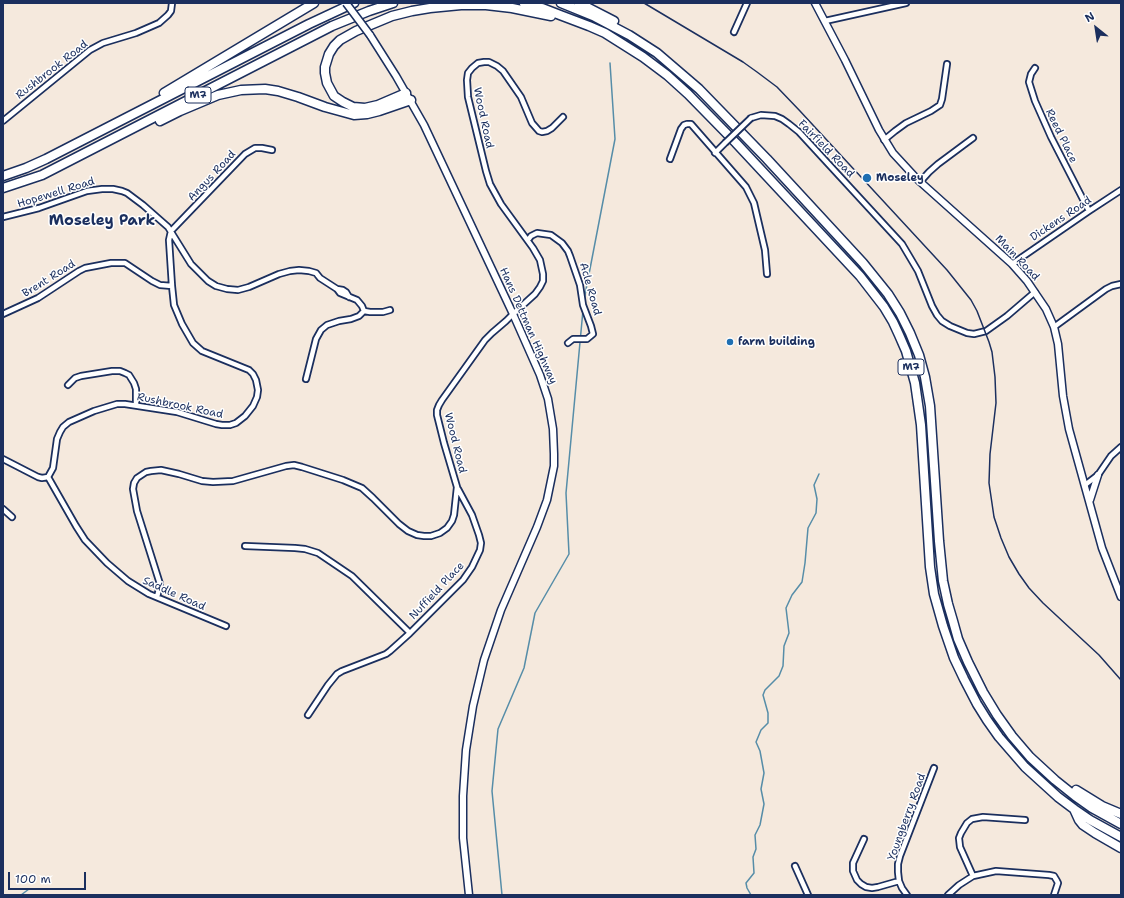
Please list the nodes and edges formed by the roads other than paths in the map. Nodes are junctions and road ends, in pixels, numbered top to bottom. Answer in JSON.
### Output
{"nodes":[{"id":1,"x":172,"y":3,"type":"edge"},
{"id":2,"x":314,"y":3,"type":"edge"},
{"id":3,"x":346,"y":3,"type":"edge"},
{"id":4,"x":354,"y":3,"type":"edge"},
{"id":5,"x":393,"y":3,"type":"edge"},
{"id":6,"x":524,"y":3,"type":"edge"},
{"id":7,"x":561,"y":3,"type":"edge"},
{"id":8,"x":579,"y":3,"type":"edge"},
{"id":9,"x":747,"y":3,"type":"edge"},
{"id":10,"x":815,"y":3,"type":"edge"},
{"id":11,"x":906,"y":3,"type":"edge"},
{"id":12,"x":825,"y":22,"type":"junction"},
{"id":13,"x":589,"y":26,"type":"junction"},
{"id":14,"x":734,"y":32,"type":"dead end"},
{"id":15,"x":638,"y":41,"type":"junction"},
{"id":16,"x":947,"y":64,"type":"dead end"},
{"id":17,"x":1035,"y":68,"type":"dead end"},
{"id":18,"x":408,"y":96,"type":"junction"},
{"id":19,"x":563,"y":117,"type":"dead end"},
{"id":20,"x":3,"y":121,"type":"edge"},
{"id":21,"x":113,"y":126,"type":"junction"},
{"id":22,"x":973,"y":138,"type":"dead end"},
{"id":23,"x":884,"y":140,"type":"junction"},
{"id":24,"x":91,"y":150,"type":"junction"},
{"id":25,"x":272,"y":150,"type":"dead end"},
{"id":26,"x":715,"y":153,"type":"junction"},
{"id":27,"x":670,"y":159,"type":"dead end"},
{"id":28,"x":3,"y":176,"type":"edge"},
{"id":29,"x":920,"y":182,"type":"junction"},
{"id":30,"x":3,"y":188,"type":"edge"},
{"id":31,"x":1121,"y":190,"type":"edge"},
{"id":32,"x":1089,"y":211,"type":"junction"},
{"id":33,"x":3,"y":217,"type":"edge"},
{"id":34,"x":172,"y":231,"type":"junction"},
{"id":35,"x":528,"y":240,"type":"junction"},
{"id":36,"x":1012,"y":264,"type":"junction"},
{"id":37,"x":767,"y":274,"type":"dead end"},
{"id":38,"x":1121,"y":284,"type":"edge"},
{"id":39,"x":172,"y":286,"type":"junction"},
{"id":40,"x":1035,"y":292,"type":"junction"},
{"id":41,"x":390,"y":310,"type":"dead end"},
{"id":42,"x":364,"y":311,"type":"junction"},
{"id":43,"x":3,"y":314,"type":"edge"},
{"id":44,"x":513,"y":314,"type":"junction"},
{"id":45,"x":1054,"y":327,"type":"junction"},
{"id":46,"x":568,"y":343,"type":"dead end"},
{"id":47,"x":306,"y":380,"type":"dead end"},
{"id":48,"x":68,"y":385,"type":"dead end"},
{"id":49,"x":136,"y":405,"type":"junction"},
{"id":50,"x":1121,"y":447,"type":"edge"},
{"id":51,"x":3,"y":459,"type":"edge"},
{"id":52,"x":1098,"y":475,"type":"junction"},
{"id":53,"x":48,"y":477,"type":"junction"},
{"id":54,"x":1085,"y":486,"type":"junction"},
{"id":55,"x":457,"y":487,"type":"junction"},
{"id":56,"x":1090,"y":501,"type":"junction"},
{"id":57,"x":3,"y":510,"type":"edge"},
{"id":58,"x":12,"y":517,"type":"dead end"},
{"id":59,"x":245,"y":546,"type":"dead end"},
{"id":60,"x":157,"y":597,"type":"junction"},
{"id":61,"x":1121,"y":597,"type":"edge"},
{"id":62,"x":226,"y":626,"type":"dead end"},
{"id":63,"x":410,"y":633,"type":"junction"},
{"id":64,"x":308,"y":715,"type":"dead end"},
{"id":65,"x":1030,"y":757,"type":"junction"},
{"id":66,"x":934,"y":768,"type":"dead end"},
{"id":67,"x":1074,"y":809,"type":"junction"},
{"id":68,"x":1121,"y":814,"type":"edge"},
{"id":69,"x":1024,"y":820,"type":"dead end"},
{"id":70,"x":1121,"y":824,"type":"edge"},
{"id":71,"x":1121,"y":837,"type":"edge"},
{"id":72,"x":864,"y":839,"type":"dead end"},
{"id":73,"x":1121,"y":848,"type":"edge"},
{"id":74,"x":795,"y":866,"type":"dead end"},
{"id":75,"x":973,"y":876,"type":"junction"},
{"id":76,"x":899,"y":882,"type":"junction"},
{"id":77,"x":469,"y":895,"type":"edge"},
{"id":78,"x":808,"y":895,"type":"edge"},
{"id":79,"x":907,"y":895,"type":"edge"},
{"id":80,"x":948,"y":895,"type":"edge"},
{"id":81,"x":1054,"y":895,"type":"edge"}],
"edges":[{"from":1,"to":20,"type":"street","name":"Rushbrook Road"},
{"from":2,"to":21,"type":"highway"},
{"from":3,"to":18,"type":"street","name":"Hans Dettman Highway","bridge":true},
{"from":4,"to":21,"type":"highway","number":"M7"},
{"from":5,"to":24,"type":"highway","number":"M7"},
{"from":6,"to":13,"type":"highway","number":"M7"},
{"from":7,"to":15,"type":"highway","number":"M7"},
{"from":8,"to":15,"type":"highway"},
{"from":9,"to":14,"type":"street"},
{"from":10,"to":12,"type":"street","name":"Main Road"},
{"from":11,"to":12,"type":"street"},
{"from":12,"to":23,"type":"street","name":"Main Road"},
{"from":13,"to":18,"type":"highway"},
{"from":13,"to":67,"type":"highway","number":"M7"},
{"from":15,"to":65,"type":"highway","number":"M7"},
{"from":16,"to":23,"type":"street"},
{"from":17,"to":32,"type":"street","name":"Reed Place"},
{"from":18,"to":24,"type":"highway"},
{"from":18,"to":44,"type":"street","name":"Hans Dettman Highway"},
{"from":19,"to":35,"type":"street","name":"Wood Road"},
{"from":21,"to":28,"type":"highway","number":"M7"},
{"from":22,"to":29,"type":"street"},
{"from":23,"to":29,"type":"street","name":"Main Road"},
{"from":24,"to":30,"type":"highway","number":"M7"},
{"from":25,"to":34,"type":"street","name":"Angus Road"},
{"from":26,"to":27,"type":"street"},
{"from":26,"to":37,"type":"street"},
{"from":26,"to":40,"type":"street","name":"Fairfield Road","bridge":true},
{"from":29,"to":36,"type":"street","name":"Main Road"},
{"from":31,"to":32,"type":"street","name":"Dickens Road"},
{"from":32,"to":36,"type":"street","name":"Dickens Road"},
{"from":33,"to":34,"type":"street","name":"Hopewell Road"},
{"from":34,"to":39,"type":"street"},
{"from":34,"to":42,"type":"street","name":"Hopewell Road"},
{"from":35,"to":44,"type":"street","name":"Wood Road"},
{"from":35,"to":46,"type":"street","name":"Acle Road"},
{"from":36,"to":40,"type":"street","name":"Main Road"},
{"from":38,"to":45,"type":"street"},
{"from":39,"to":43,"type":"street","name":"Brent Road"},
{"from":39,"to":49,"type":"street","name":"Rushbrook Road"},
{"from":40,"to":45,"type":"street","name":"Main Road"},
{"from":41,"to":42,"type":"street"},
{"from":42,"to":47,"type":"street"},
{"from":44,"to":55,"type":"street","name":"Wood Road"},
{"from":44,"to":77,"type":"street","name":"Hans Dettman Highway"},
{"from":45,"to":54,"type":"street","name":"Main Road"},
{"from":48,"to":49,"type":"street"},
{"from":49,"to":53,"type":"street","name":"Rushbrook Road"},
{"from":50,"to":52,"type":"street"},
{"from":51,"to":53,"type":"street"},
{"from":52,"to":54,"type":"street"},
{"from":52,"to":56,"type":"street"},
{"from":53,"to":60,"type":"street","name":"Saddle Road"},
{"from":54,"to":56,"type":"street","name":"Main Road"},
{"from":55,"to":60,"type":"street","name":"Wood Road"},
{"from":55,"to":63,"type":"street","name":"Nuffield Place"},
{"from":56,"to":61,"type":"street","name":"Main Road"},
{"from":57,"to":58,"type":"street"},
{"from":59,"to":63,"type":"street"},
{"from":60,"to":62,"type":"street","name":"Saddle Road"},
{"from":63,"to":64,"type":"street","name":"Nuffield Place"},
{"from":65,"to":68,"type":"highway"},
{"from":65,"to":70,"type":"highway","number":"M7"},
{"from":66,"to":76,"type":"street","name":"Youngberry Road"},
{"from":67,"to":71,"type":"highway","number":"M7"},
{"from":67,"to":73,"type":"highway"},
{"from":69,"to":75,"type":"street"},
{"from":72,"to":76,"type":"street"},
{"from":74,"to":78,"type":"street"},
{"from":75,"to":80,"type":"street"},
{"from":75,"to":81,"type":"street"},
{"from":76,"to":79,"type":"street"}]}
